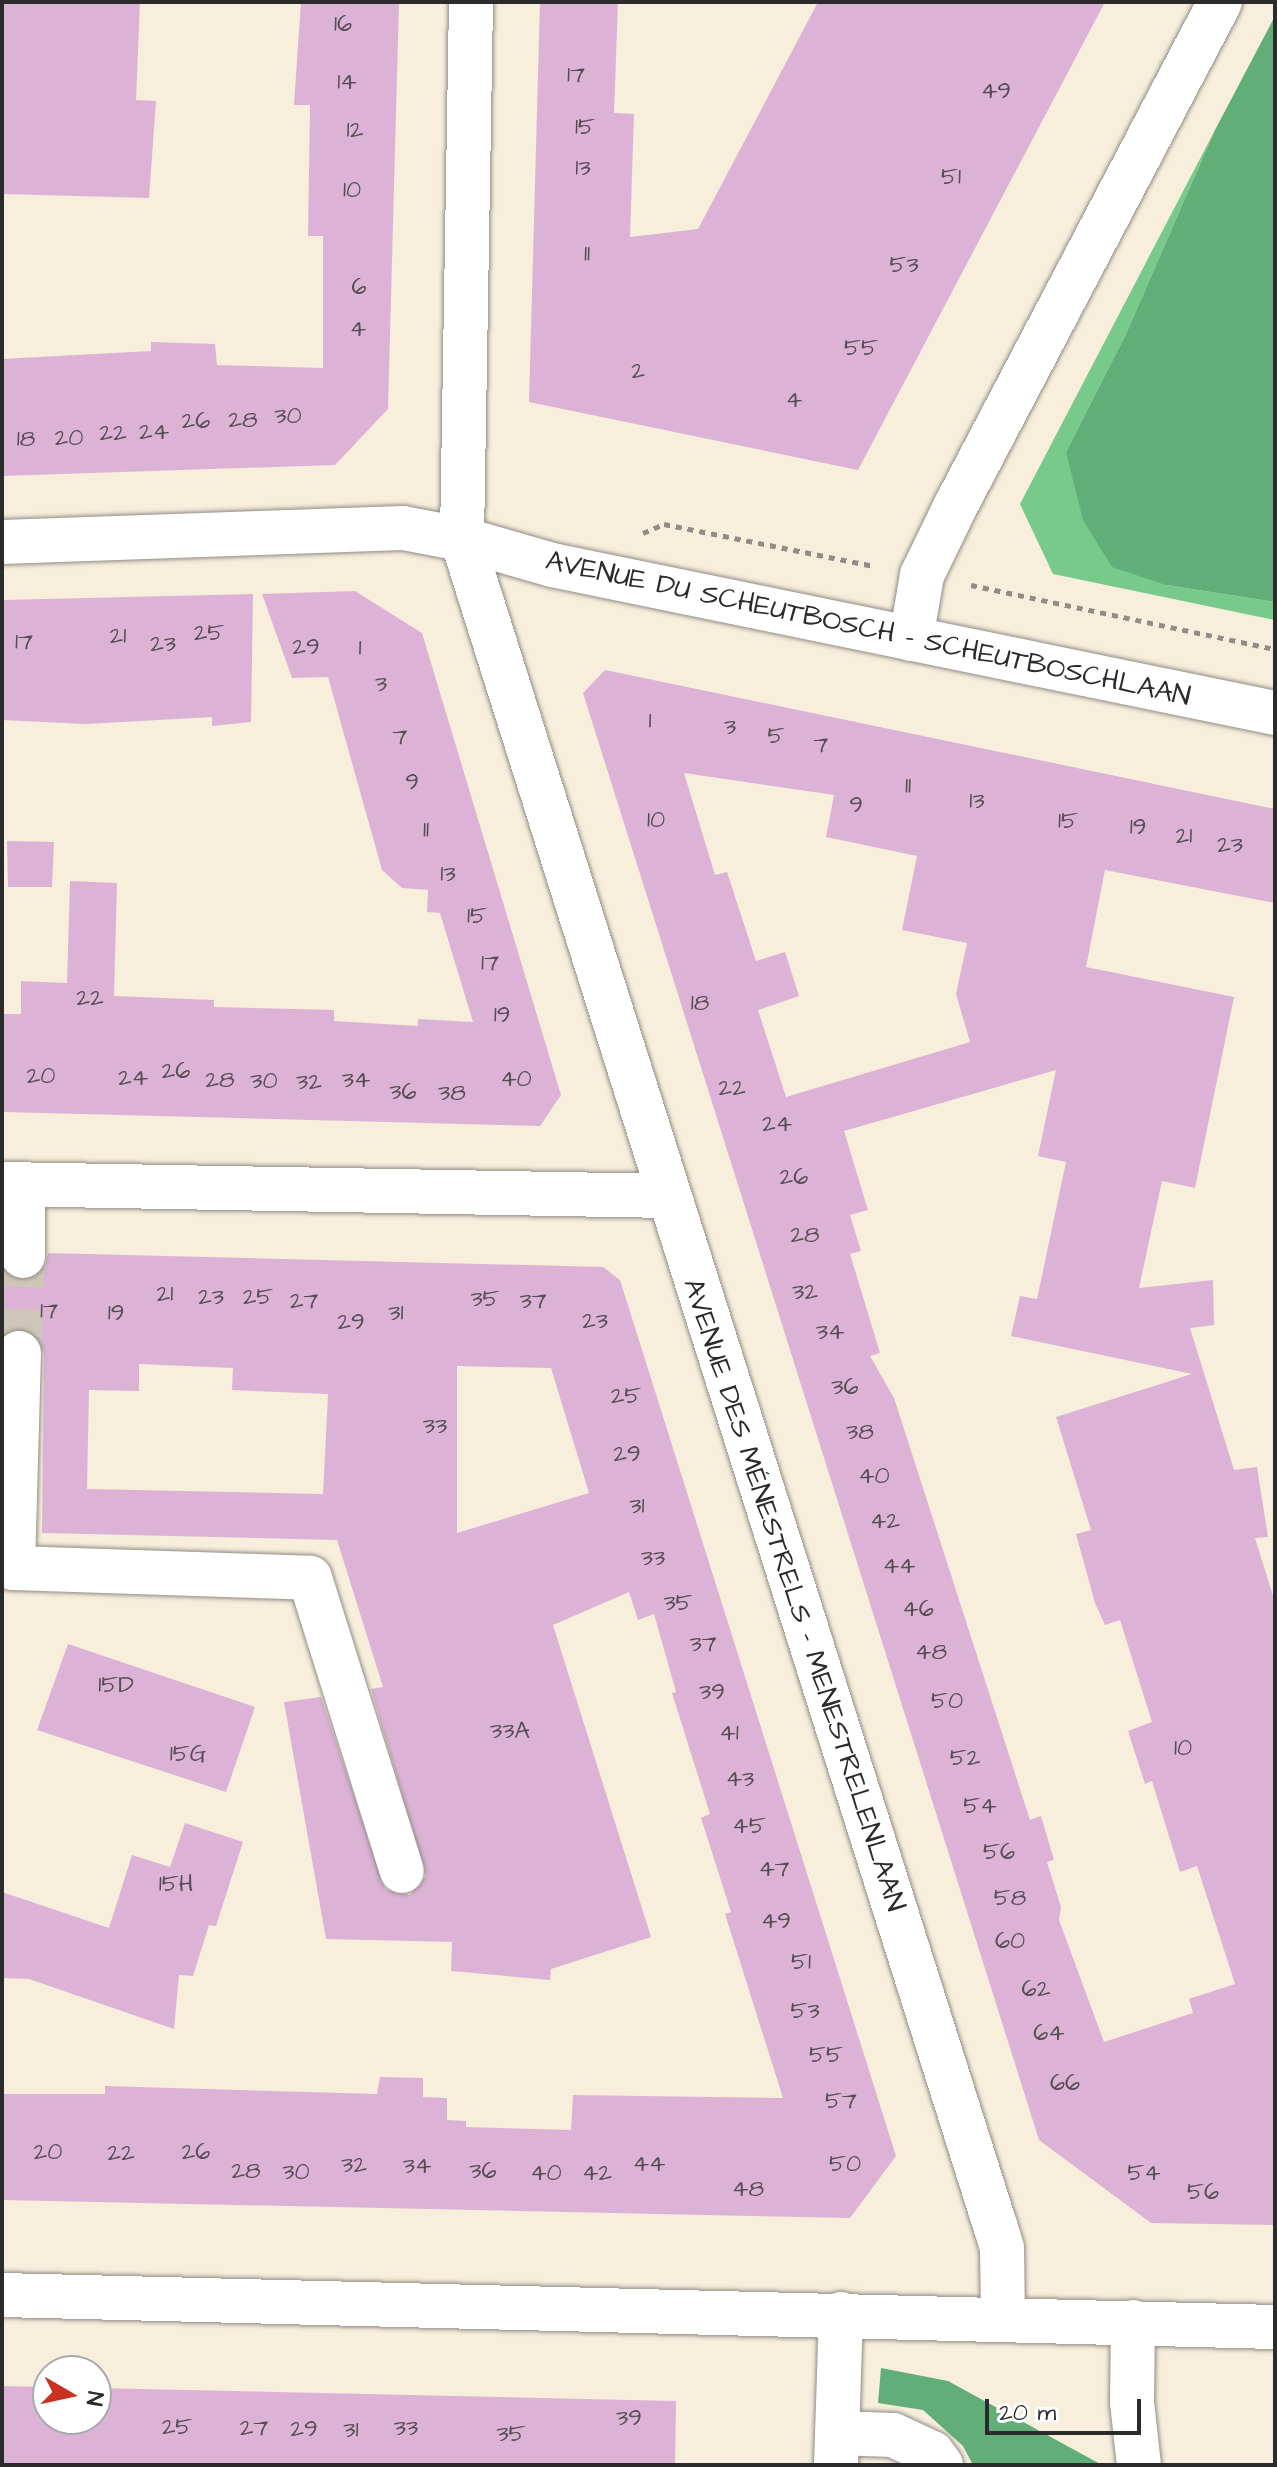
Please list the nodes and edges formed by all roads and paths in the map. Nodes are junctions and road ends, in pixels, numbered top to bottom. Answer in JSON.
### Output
{"nodes":[{"id":1,"x":471,"y":2,"type":"edge"},
{"id":2,"x":1220,"y":2,"type":"edge"},
{"id":3,"x":462,"y":539,"type":"junction"},
{"id":4,"x":2,"y":542,"type":"edge"},
{"id":5,"x":911,"y":639,"type":"junction"},
{"id":6,"x":1275,"y":713,"type":"edge"},
{"id":7,"x":13,"y":1184,"type":"edge"},
{"id":8,"x":667,"y":1196,"type":"junction"},
{"id":9,"x":23,"y":1256,"type":"tunnel mouth"},
{"id":10,"x":19,"y":1353,"type":"tunnel mouth"},
{"id":11,"x":7,"y":1568,"type":"edge"},
{"id":12,"x":402,"y":1871,"type":"dead end"},
{"id":13,"x":2,"y":2295,"type":"edge"},
{"id":14,"x":841,"y":2314,"type":"junction"},
{"id":15,"x":1003,"y":2318,"type":"junction"},
{"id":16,"x":1133,"y":2322,"type":"junction"},
{"id":17,"x":1275,"y":2327,"type":"edge"},
{"id":18,"x":836,"y":2449,"type":"edge"},
{"id":19,"x":941,"y":2465,"type":"edge"},
{"id":20,"x":1139,"y":2465,"type":"edge"}],
"edges":[{"from":1,"to":3,"type":"street","name":"AVENUE DES MÉNESTRELS - MENESTRELENLAAN"},
{"from":2,"to":5,"type":"street"},
{"from":3,"to":4,"type":"street","name":"AVENUE DU SCHEUTBOSCH - SCHEUTBOSCHLAAN"},
{"from":3,"to":5,"type":"street","name":"AVENUE DU SCHEUTBOSCH - SCHEUTBOSCHLAAN"},
{"from":3,"to":8,"type":"street","name":"AVENUE DES MÉNESTRELS - MENESTRELENLAAN"},
{"from":5,"to":6,"type":"street","name":"AVENUE DU SCHEUTBOSCH - SCHEUTBOSCHLAAN"},
{"from":7,"to":8,"type":"street"},
{"from":7,"to":9,"type":"street"},
{"from":8,"to":15,"type":"street","name":"AVENUE DES MÉNESTRELS - MENESTRELENLAAN"},
{"from":10,"to":11,"type":"street"},
{"from":11,"to":12,"type":"street"},
{"from":13,"to":14,"type":"street"},
{"from":14,"to":15,"type":"street"},
{"from":14,"to":18,"type":"street"},
{"from":15,"to":16,"type":"street"},
{"from":16,"to":17,"type":"street"},
{"from":16,"to":20,"type":"street"},
{"from":18,"to":19,"type":"street"}]}
